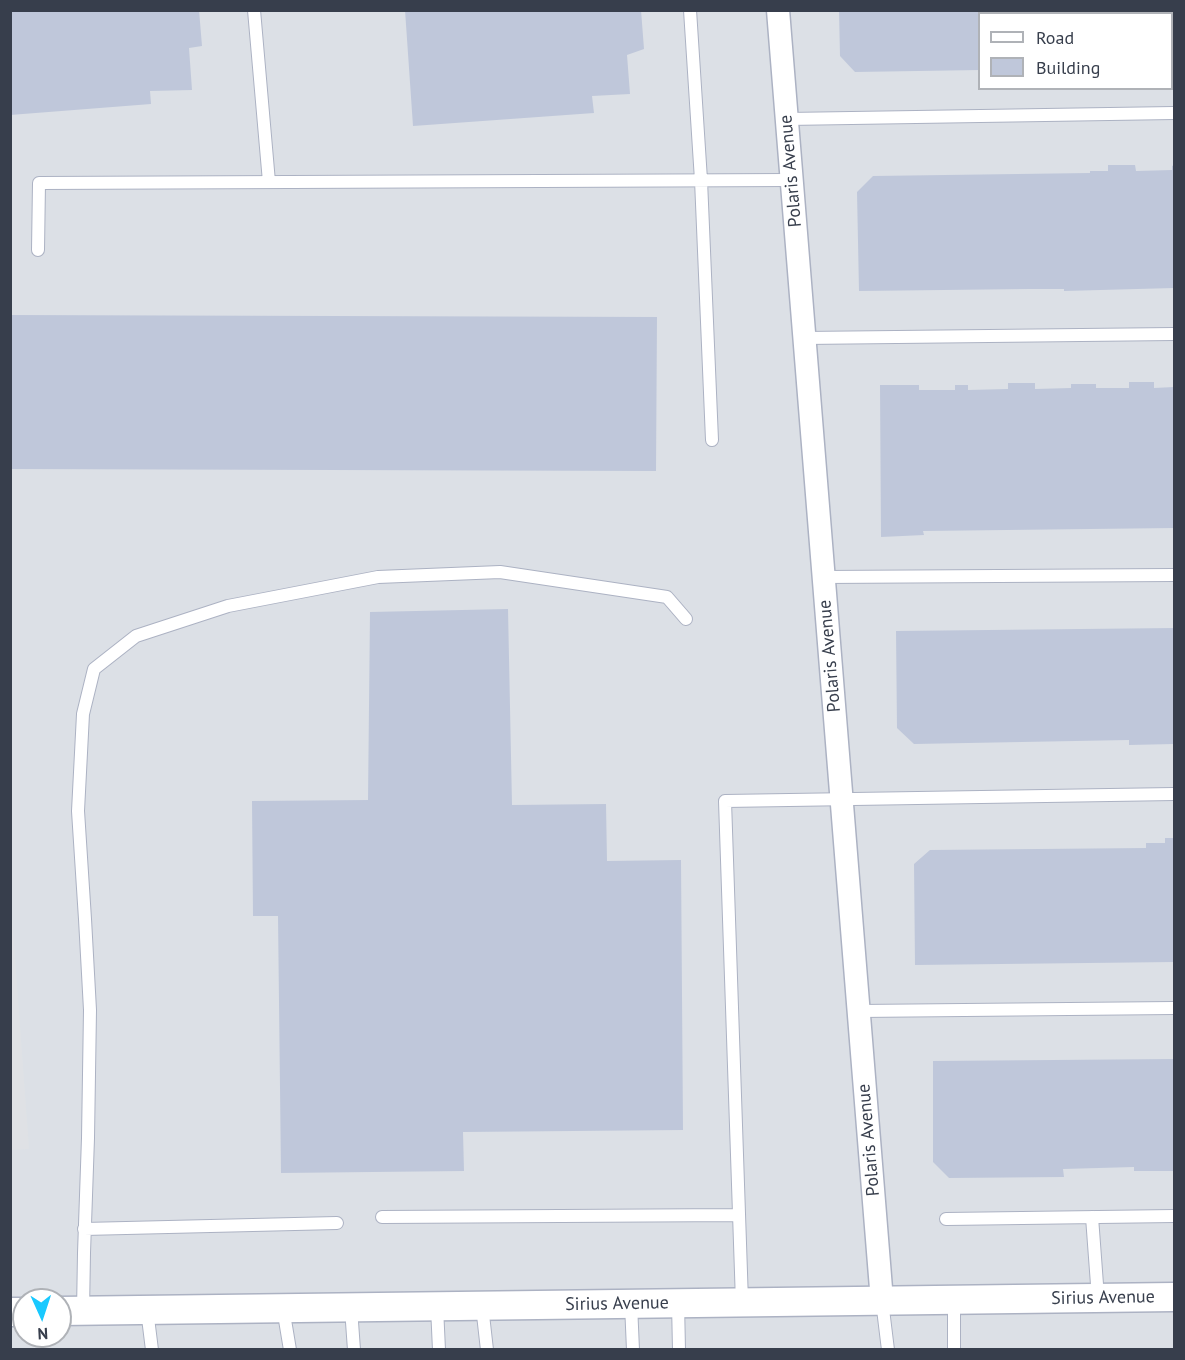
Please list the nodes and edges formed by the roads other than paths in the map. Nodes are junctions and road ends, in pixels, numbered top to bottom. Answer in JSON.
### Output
{"nodes":[{"id":1,"x":254,"y":10,"type":"edge"},
{"id":2,"x":690,"y":10,"type":"edge"},
{"id":3,"x":778,"y":10,"type":"edge"},
{"id":4,"x":1174,"y":113,"type":"edge"},
{"id":5,"x":787,"y":119,"type":"junction"},
{"id":6,"x":701,"y":180,"type":"junction"},
{"id":7,"x":791,"y":180,"type":"junction"},
{"id":8,"x":269,"y":182,"type":"junction"},
{"id":9,"x":38,"y":250,"type":"dead end"},
{"id":10,"x":1174,"y":334,"type":"edge"},
{"id":11,"x":804,"y":338,"type":"junction"},
{"id":12,"x":712,"y":440,"type":"dead end"},
{"id":13,"x":1174,"y":575,"type":"edge"},
{"id":14,"x":823,"y":577,"type":"junction"},
{"id":15,"x":686,"y":619,"type":"dead end"},
{"id":16,"x":1174,"y":794,"type":"edge"},
{"id":17,"x":841,"y":800,"type":"junction"},
{"id":18,"x":1174,"y":1008,"type":"edge"},
{"id":19,"x":859,"y":1011,"type":"junction"},
{"id":20,"x":739,"y":1215,"type":"junction"},
{"id":21,"x":1174,"y":1216,"type":"edge"},
{"id":22,"x":382,"y":1217,"type":"dead end"},
{"id":23,"x":1092,"y":1217,"type":"junction"},
{"id":24,"x":946,"y":1219,"type":"dead end"},
{"id":25,"x":337,"y":1223,"type":"dead end"},
{"id":26,"x":84,"y":1229,"type":"junction"},
{"id":27,"x":1174,"y":1297,"type":"edge"},
{"id":28,"x":1098,"y":1298,"type":"junction"},
{"id":29,"x":954,"y":1300,"type":"junction"},
{"id":30,"x":882,"y":1301,"type":"junction"},
{"id":31,"x":742,"y":1302,"type":"junction"},
{"id":32,"x":678,"y":1303,"type":"junction"},
{"id":33,"x":632,"y":1304,"type":"junction"},
{"id":34,"x":437,"y":1306,"type":"junction"},
{"id":35,"x":482,"y":1306,"type":"junction"},
{"id":36,"x":283,"y":1308,"type":"junction"},
{"id":37,"x":351,"y":1308,"type":"junction"},
{"id":38,"x":147,"y":1310,"type":"junction"},
{"id":39,"x":72,"y":1311,"type":"edge"},
{"id":40,"x":152,"y":1350,"type":"edge"},
{"id":41,"x":290,"y":1350,"type":"edge"},
{"id":42,"x":354,"y":1350,"type":"edge"},
{"id":43,"x":440,"y":1350,"type":"edge"},
{"id":44,"x":487,"y":1350,"type":"edge"},
{"id":45,"x":633,"y":1350,"type":"edge"},
{"id":46,"x":679,"y":1350,"type":"edge"},
{"id":47,"x":888,"y":1350,"type":"edge"},
{"id":48,"x":954,"y":1350,"type":"edge"}],
"edges":[{"from":1,"to":8,"type":"lane"},
{"from":2,"to":6,"type":"lane"},
{"from":3,"to":5,"type":"street","name":"Polaris Avenue"},
{"from":4,"to":5,"type":"lane"},
{"from":5,"to":7,"type":"street","name":"Polaris Avenue"},
{"from":6,"to":7,"type":"lane"},
{"from":6,"to":8,"type":"lane"},
{"from":6,"to":12,"type":"lane"},
{"from":7,"to":11,"type":"street","name":"Polaris Avenue"},
{"from":8,"to":9,"type":"lane"},
{"from":10,"to":11,"type":"lane"},
{"from":11,"to":14,"type":"street","name":"Polaris Avenue"},
{"from":13,"to":14,"type":"lane"},
{"from":14,"to":17,"type":"street","name":"Polaris Avenue"},
{"from":15,"to":26,"type":"lane"},
{"from":16,"to":17,"type":"lane"},
{"from":17,"to":19,"type":"street","name":"Polaris Avenue"},
{"from":17,"to":20,"type":"lane"},
{"from":18,"to":19,"type":"lane"},
{"from":19,"to":30,"type":"street","name":"Polaris Avenue"},
{"from":20,"to":22,"type":"lane"},
{"from":20,"to":31,"type":"lane"},
{"from":21,"to":23,"type":"lane"},
{"from":23,"to":24,"type":"lane"},
{"from":23,"to":28,"type":"lane"},
{"from":25,"to":26,"type":"lane"},
{"from":26,"to":39,"type":"lane"},
{"from":27,"to":28,"type":"street","name":"Sirius Avenue"},
{"from":28,"to":29,"type":"street","name":"Sirius Avenue"},
{"from":29,"to":30,"type":"street","name":"Sirius Avenue"},
{"from":29,"to":48,"type":"lane"},
{"from":30,"to":31,"type":"street","name":"Sirius Avenue"},
{"from":30,"to":47,"type":"lane"},
{"from":31,"to":32,"type":"street","name":"Sirius Avenue"},
{"from":32,"to":33,"type":"street","name":"Sirius Avenue"},
{"from":32,"to":46,"type":"lane"},
{"from":33,"to":35,"type":"street","name":"Sirius Avenue"},
{"from":33,"to":45,"type":"lane"},
{"from":34,"to":35,"type":"street","name":"Sirius Avenue"},
{"from":34,"to":37,"type":"street","name":"Sirius Avenue"},
{"from":34,"to":43,"type":"lane"},
{"from":35,"to":44,"type":"lane"},
{"from":36,"to":37,"type":"street","name":"Sirius Avenue"},
{"from":36,"to":38,"type":"street","name":"Sirius Avenue"},
{"from":36,"to":41,"type":"lane"},
{"from":37,"to":42,"type":"lane"},
{"from":38,"to":39,"type":"street","name":"Sirius Avenue"},
{"from":38,"to":40,"type":"lane"}]}
